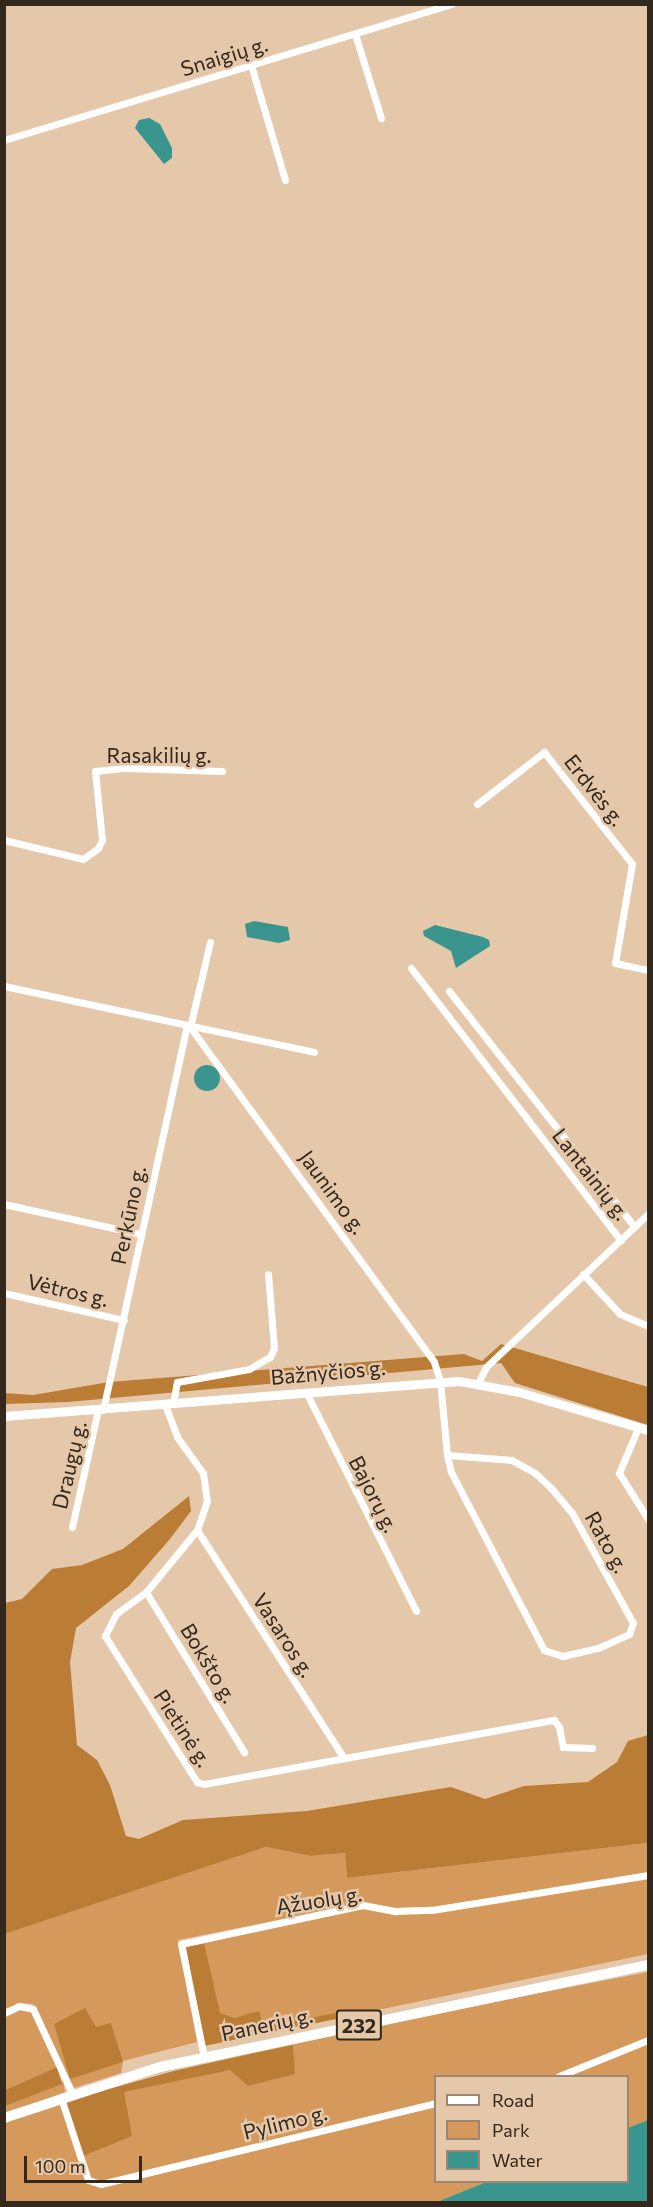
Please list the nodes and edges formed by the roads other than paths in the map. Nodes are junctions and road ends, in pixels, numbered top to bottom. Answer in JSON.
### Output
{"nodes":[{"id":1,"x":453,"y":4,"type":"edge"},
{"id":2,"x":355,"y":34,"type":"junction"},
{"id":3,"x":251,"y":65,"type":"junction"},
{"id":4,"x":381,"y":118,"type":"dead end"},
{"id":5,"x":4,"y":140,"type":"edge"},
{"id":6,"x":285,"y":180,"type":"dead end"},
{"id":7,"x":222,"y":771,"type":"dead end"},
{"id":8,"x":477,"y":804,"type":"dead end"},
{"id":9,"x":4,"y":840,"type":"edge"},
{"id":10,"x":210,"y":942,"type":"dead end"},
{"id":11,"x":411,"y":968,"type":"dead end"},
{"id":12,"x":648,"y":970,"type":"edge"},
{"id":13,"x":4,"y":986,"type":"edge"},
{"id":14,"x":449,"y":991,"type":"dead end"},
{"id":15,"x":189,"y":1027,"type":"junction"},
{"id":16,"x":314,"y":1052,"type":"dead end"},
{"id":17,"x":4,"y":1204,"type":"edge"},
{"id":18,"x":648,"y":1214,"type":"edge"},
{"id":19,"x":635,"y":1227,"type":"junction"},
{"id":20,"x":141,"y":1234,"type":"junction"},
{"id":21,"x":621,"y":1241,"type":"junction"},
{"id":22,"x":268,"y":1274,"type":"dead end"},
{"id":23,"x":584,"y":1274,"type":"junction"},
{"id":24,"x":4,"y":1293,"type":"edge"},
{"id":25,"x":124,"y":1320,"type":"junction"},
{"id":26,"x":648,"y":1326,"type":"edge"},
{"id":27,"x":440,"y":1382,"type":"junction"},
{"id":28,"x":478,"y":1383,"type":"junction"},
{"id":29,"x":306,"y":1392,"type":"junction"},
{"id":30,"x":169,"y":1404,"type":"junction"},
{"id":31,"x":101,"y":1410,"type":"junction"},
{"id":32,"x":4,"y":1416,"type":"edge"},
{"id":33,"x":638,"y":1428,"type":"junction"},
{"id":34,"x":648,"y":1430,"type":"edge"},
{"id":35,"x":447,"y":1455,"type":"junction"},
{"id":36,"x":648,"y":1519,"type":"edge"},
{"id":37,"x":72,"y":1527,"type":"dead end"},
{"id":38,"x":197,"y":1530,"type":"junction"},
{"id":39,"x":146,"y":1592,"type":"junction"},
{"id":40,"x":416,"y":1611,"type":"dead end"},
{"id":41,"x":591,"y":1748,"type":"dead end"},
{"id":42,"x":244,"y":1752,"type":"dead end"},
{"id":43,"x":344,"y":1758,"type":"junction"},
{"id":44,"x":648,"y":1875,"type":"edge"},
{"id":45,"x":648,"y":1965,"type":"edge"},
{"id":46,"x":4,"y":2013,"type":"edge"},
{"id":47,"x":648,"y":2040,"type":"edge"},
{"id":48,"x":204,"y":2057,"type":"junction"},
{"id":49,"x":562,"y":2075,"type":"edge"},
{"id":50,"x":72,"y":2093,"type":"junction"},
{"id":51,"x":61,"y":2097,"type":"junction"},
{"id":52,"x":434,"y":2103,"type":"edge"},
{"id":53,"x":4,"y":2118,"type":"edge"}],
"edges":[{"from":1,"to":2,"type":"street","name":"Snaigių g."},
{"from":2,"to":3,"type":"street","name":"Snaigių g."},
{"from":2,"to":4,"type":"street"},
{"from":3,"to":5,"type":"street","name":"Snaigių g."},
{"from":3,"to":6,"type":"street"},
{"from":7,"to":9,"type":"street","name":"Rasakilių g."},
{"from":8,"to":12,"type":"street","name":"Erdvės g."},
{"from":10,"to":15,"type":"street","name":"Perkūno g."},
{"from":11,"to":21,"type":"street","name":"Lantainių g."},
{"from":13,"to":15,"type":"street"},
{"from":14,"to":19,"type":"street"},
{"from":15,"to":16,"type":"street"},
{"from":15,"to":20,"type":"street","name":"Perkūno g."},
{"from":15,"to":27,"type":"street","name":"Jaunimo g."},
{"from":17,"to":20,"type":"street"},
{"from":18,"to":19,"type":"street"},
{"from":19,"to":21,"type":"street"},
{"from":20,"to":25,"type":"street","name":"Perkūno g."},
{"from":21,"to":23,"type":"street","name":"Lantainių g."},
{"from":22,"to":30,"type":"street"},
{"from":23,"to":26,"type":"street"},
{"from":23,"to":28,"type":"street","name":"Lantainių g."},
{"from":24,"to":25,"type":"street","name":"Vėtros g."},
{"from":25,"to":31,"type":"street","name":"Perkūno g."},
{"from":27,"to":28,"type":"main road","name":"Bažnyčios g."},
{"from":27,"to":29,"type":"main road","name":"Bažnyčios g."},
{"from":27,"to":35,"type":"street","name":"Rato g."},
{"from":28,"to":33,"type":"main road","name":"Bažnyčios g."},
{"from":29,"to":30,"type":"main road","name":"Bažnyčios g."},
{"from":29,"to":40,"type":"street","name":"Bajorų g."},
{"from":30,"to":31,"type":"main road","name":"Bažnyčios g."},
{"from":30,"to":38,"type":"street","name":"Pietinė g."},
{"from":31,"to":32,"type":"main road","name":"Bažnyčios g."},
{"from":31,"to":37,"type":"street","name":"Draugų g."},
{"from":33,"to":34,"type":"main road","name":"Bažnyčios g."},
{"from":33,"to":36,"type":"street"},
{"from":35,"to":35,"type":"street","name":"Rato g."},
{"from":38,"to":39,"type":"street","name":"Pietinė g."},
{"from":38,"to":43,"type":"street","name":"Vasaros g."},
{"from":39,"to":42,"type":"street","name":"Bokšto g."},
{"from":39,"to":43,"type":"street","name":"Pietinė g."},
{"from":41,"to":43,"type":"street","name":"Pietinė g."},
{"from":44,"to":48,"type":"street","name":"Ąžuolų g."},
{"from":45,"to":48,"type":"main road","name":"Panerių g.","number":"232"},
{"from":46,"to":50,"type":"street"},
{"from":47,"to":49,"type":"street"},
{"from":48,"to":50,"type":"main road","name":"Panerių g.","number":"232"},
{"from":50,"to":51,"type":"main road","name":"Panerių g.","number":"232"},
{"from":51,"to":52,"type":"street","name":"Pylimo g."},
{"from":51,"to":53,"type":"main road","name":"Panerių g.","number":"232"}]}
